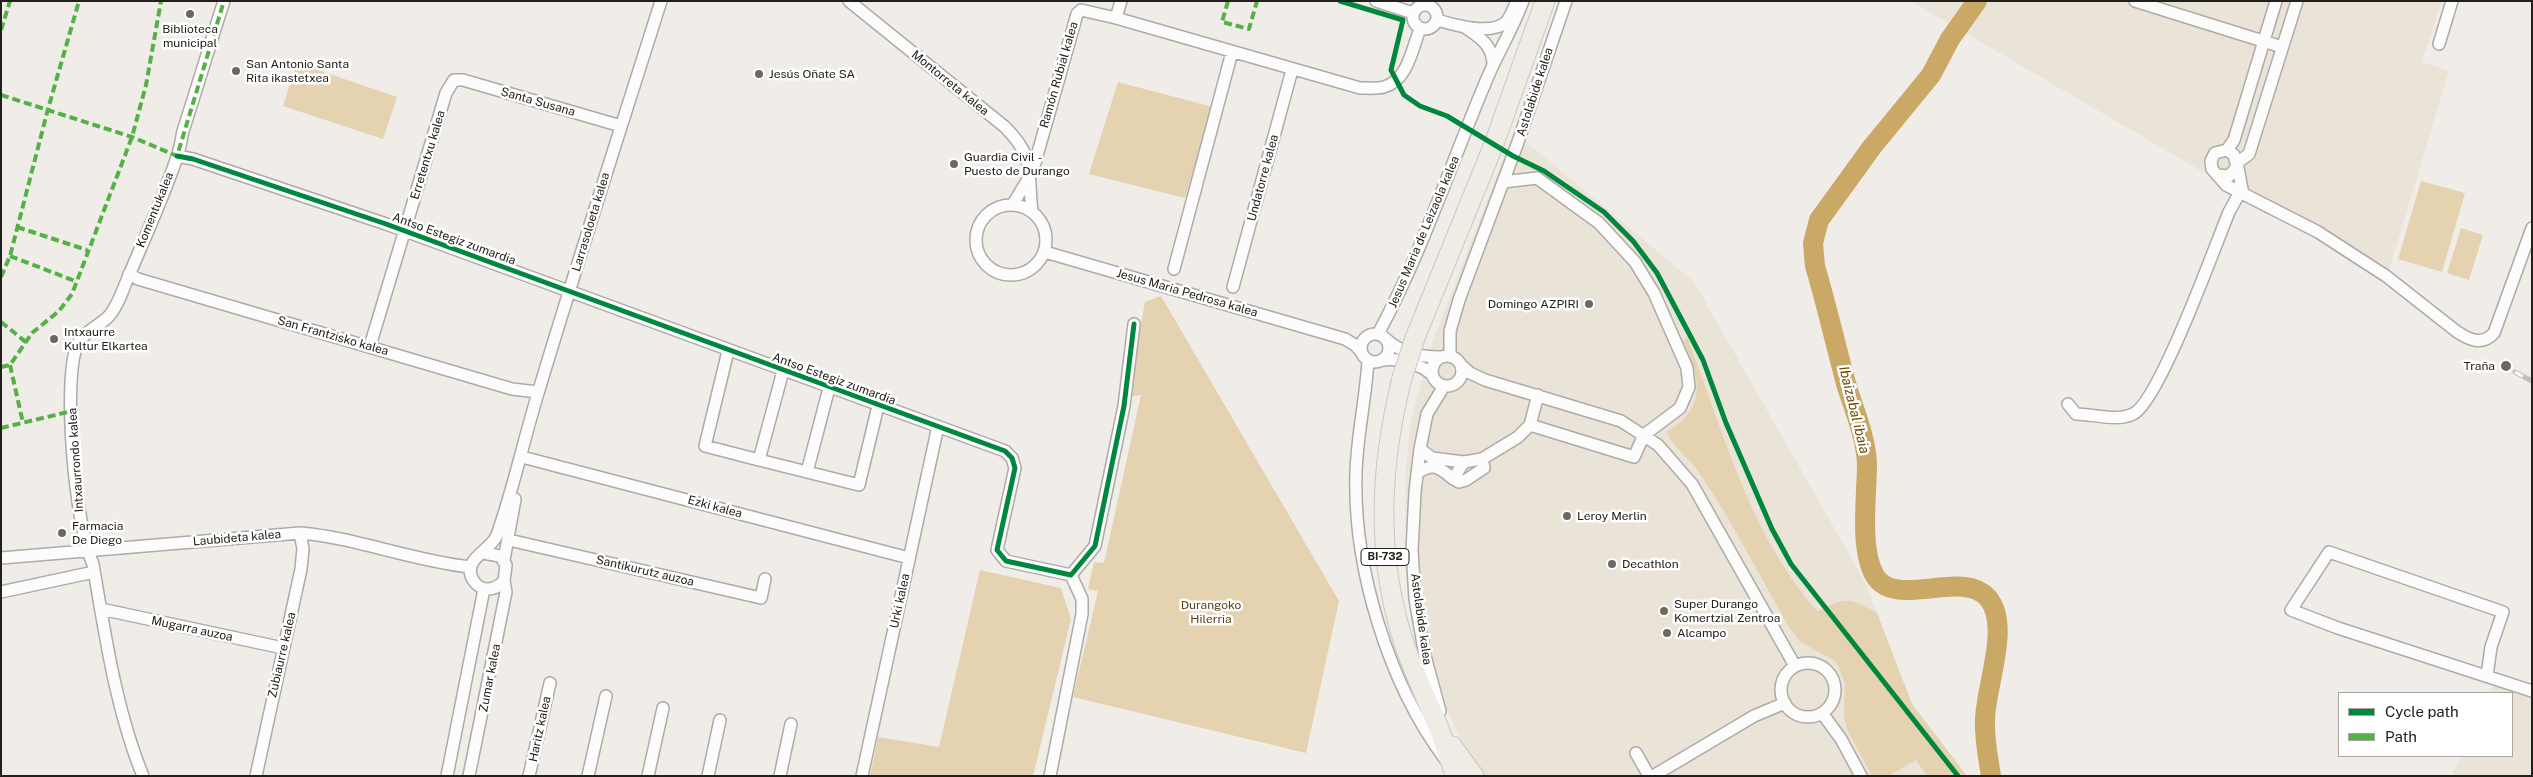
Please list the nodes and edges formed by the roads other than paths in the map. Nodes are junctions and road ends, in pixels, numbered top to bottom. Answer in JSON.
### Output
{"nodes":[{"id":1,"x":224,"y":1,"type":"edge"},
{"id":2,"x":661,"y":1,"type":"edge"},
{"id":3,"x":849,"y":1,"type":"edge"},
{"id":4,"x":1121,"y":1,"type":"edge"},
{"id":5,"x":1376,"y":1,"type":"edge"},
{"id":6,"x":1517,"y":1,"type":"edge"},
{"id":7,"x":1524,"y":1,"type":"edge"},
{"id":8,"x":1545,"y":1,"type":"edge"},
{"id":9,"x":1566,"y":1,"type":"edge"},
{"id":10,"x":2135,"y":1,"type":"edge"},
{"id":11,"x":2276,"y":1,"type":"edge"},
{"id":12,"x":2296,"y":1,"type":"edge"},
{"id":13,"x":2452,"y":1,"type":"edge"},
{"id":14,"x":1427,"y":3,"type":"edge"},
{"id":15,"x":1085,"y":8,"type":"edge"},
{"id":16,"x":1413,"y":13,"type":"junction"},
{"id":17,"x":1116,"y":18,"type":"junction"},
{"id":18,"x":1437,"y":20,"type":"junction"},
{"id":19,"x":1466,"y":28,"type":"junction"},
{"id":20,"x":1420,"y":29,"type":"junction"},
{"id":21,"x":2264,"y":42,"type":"junction"},
{"id":22,"x":2439,"y":44,"type":"dead end"},
{"id":23,"x":2282,"y":47,"type":"junction"},
{"id":24,"x":1232,"y":52,"type":"junction"},
{"id":25,"x":1493,"y":65,"type":"junction"},
{"id":26,"x":1292,"y":70,"type":"junction"},
{"id":27,"x":454,"y":80,"type":"joint"},
{"id":28,"x":622,"y":126,"type":"junction"},
{"id":29,"x":2226,"y":150,"type":"junction"},
{"id":30,"x":177,"y":156,"type":"junction"},
{"id":31,"x":2238,"y":163,"type":"junction"},
{"id":32,"x":2217,"y":175,"type":"junction"},
{"id":33,"x":1029,"y":176,"type":"junction"},
{"id":34,"x":1503,"y":182,"type":"junction"},
{"id":35,"x":2241,"y":193,"type":"junction"},
{"id":36,"x":1013,"y":204,"type":"junction"},
{"id":37,"x":1032,"y":211,"type":"junction"},
{"id":38,"x":2532,"y":228,"type":"edge"},
{"id":39,"x":404,"y":231,"type":"junction"},
{"id":40,"x":1045,"y":252,"type":"junction"},
{"id":41,"x":1174,"y":269,"type":"dead end"},
{"id":42,"x":129,"y":274,"type":"junction"},
{"id":43,"x":1233,"y":287,"type":"dead end"},
{"id":44,"x":570,"y":292,"type":"junction"},
{"id":45,"x":1134,"y":324,"type":"dead end"},
{"id":46,"x":1329,"y":334,"type":"junction"},
{"id":47,"x":1378,"y":336,"type":"junction"},
{"id":48,"x":77,"y":346,"type":"joint"},
{"id":49,"x":370,"y":346,"type":"junction"},
{"id":50,"x":728,"y":351,"type":"junction"},
{"id":51,"x":1365,"y":356,"type":"junction"},
{"id":52,"x":1445,"y":356,"type":"junction"},
{"id":53,"x":1382,"y":360,"type":"junction"},
{"id":54,"x":1461,"y":365,"type":"junction"},
{"id":55,"x":783,"y":371,"type":"junction"},
{"id":56,"x":1432,"y":374,"type":"junction"},
{"id":57,"x":1485,"y":380,"type":"junction"},
{"id":58,"x":1449,"y":385,"type":"junction"},
{"id":59,"x":829,"y":388,"type":"junction"},
{"id":60,"x":538,"y":392,"type":"junction"},
{"id":61,"x":1538,"y":395,"type":"junction"},
{"id":62,"x":2068,"y":404,"type":"dead end"},
{"id":63,"x":878,"y":406,"type":"junction"},
{"id":64,"x":1530,"y":424,"type":"junction"},
{"id":65,"x":938,"y":426,"type":"junction"},
{"id":66,"x":1644,"y":435,"type":"junction"},
{"id":67,"x":1420,"y":449,"type":"junction"},
{"id":68,"x":522,"y":456,"type":"junction"},
{"id":69,"x":1482,"y":459,"type":"junction"},
{"id":70,"x":759,"y":460,"type":"junction"},
{"id":71,"x":1464,"y":462,"type":"junction"},
{"id":72,"x":517,"y":472,"type":"junction"},
{"id":73,"x":807,"y":472,"type":"junction"},
{"id":74,"x":1417,"y":473,"type":"junction"},
{"id":75,"x":1453,"y":479,"type":"junction"},
{"id":76,"x":300,"y":533,"type":"junction"},
{"id":77,"x":509,"y":540,"type":"junction"},
{"id":78,"x":87,"y":551,"type":"junction"},
{"id":79,"x":483,"y":553,"type":"junction"},
{"id":80,"x":1,"y":558,"type":"edge"},
{"id":81,"x":909,"y":558,"type":"junction"},
{"id":82,"x":504,"y":560,"type":"junction"},
{"id":83,"x":470,"y":567,"type":"junction"},
{"id":84,"x":94,"y":572,"type":"junction"},
{"id":85,"x":1071,"y":575,"type":"junction"},
{"id":86,"x":765,"y":579,"type":"dead end"},
{"id":87,"x":504,"y":581,"type":"junction"},
{"id":88,"x":484,"y":589,"type":"junction"},
{"id":89,"x":1,"y":592,"type":"edge"},
{"id":90,"x":101,"y":609,"type":"junction"},
{"id":91,"x":283,"y":648,"type":"junction"},
{"id":92,"x":1795,"y":666,"type":"junction"},
{"id":93,"x":2487,"y":676,"type":"junction"},
{"id":94,"x":550,"y":683,"type":"dead end"},
{"id":95,"x":2532,"y":691,"type":"edge"},
{"id":96,"x":606,"y":696,"type":"dead end"},
{"id":97,"x":1784,"y":703,"type":"junction"},
{"id":98,"x":663,"y":708,"type":"dead end"},
{"id":99,"x":1822,"y":713,"type":"junction"},
{"id":100,"x":720,"y":720,"type":"dead end"},
{"id":101,"x":791,"y":724,"type":"dead end"},
{"id":102,"x":1636,"y":753,"type":"dead end"},
{"id":103,"x":1462,"y":771,"type":"edge"},
{"id":104,"x":143,"y":776,"type":"edge"},
{"id":105,"x":256,"y":776,"type":"edge"},
{"id":106,"x":447,"y":776,"type":"edge"},
{"id":107,"x":469,"y":776,"type":"edge"},
{"id":108,"x":529,"y":776,"type":"edge"},
{"id":109,"x":588,"y":776,"type":"edge"},
{"id":110,"x":648,"y":776,"type":"edge"},
{"id":111,"x":708,"y":776,"type":"edge"},
{"id":112,"x":780,"y":776,"type":"edge"},
{"id":113,"x":862,"y":776,"type":"edge"},
{"id":114,"x":1050,"y":776,"type":"edge"},
{"id":115,"x":1651,"y":776,"type":"edge"},
{"id":116,"x":1861,"y":776,"type":"edge"}],
"edges":[{"from":1,"to":30,"type":"street","name":"Komentukalea"},
{"from":2,"to":28,"type":"street","name":"Larrasoloeta kalea"},
{"from":3,"to":33,"type":"street","name":"Montorreta kalea"},
{"from":4,"to":17,"type":"street"},
{"from":5,"to":16,"type":"street"},
{"from":6,"to":19,"type":"street"},
{"from":7,"to":25,"type":"street","name":"Jesus Maria de Leizaola kalea"},
{"from":8,"to":103,"type":"main road","number":"BI-732","bridge":true},
{"from":9,"to":34,"type":"street","name":"Astolabide kalea"},
{"from":10,"to":21,"type":"street"},
{"from":11,"to":21,"type":"street"},
{"from":12,"to":23,"type":"street"},
{"from":13,"to":22,"type":"street"},
{"from":14,"to":16,"type":"street"},
{"from":14,"to":18,"type":"street"},
{"from":15,"to":17,"type":"street"},
{"from":15,"to":33,"type":"street","name":"Ramón Rubial kalea"},
{"from":16,"to":20,"type":"street"},
{"from":17,"to":24,"type":"street"},
{"from":18,"to":19,"type":"street"},
{"from":18,"to":20,"type":"street"},
{"from":19,"to":25,"type":"street"},
{"from":20,"to":26,"type":"street"},
{"from":21,"to":23,"type":"street"},
{"from":21,"to":29,"type":"street"},
{"from":23,"to":31,"type":"street"},
{"from":24,"to":26,"type":"street"},
{"from":24,"to":41,"type":"street"},
{"from":25,"to":47,"type":"street","name":"Jesus Maria de Leizaola kalea"},
{"from":26,"to":43,"type":"street","name":"Undatorre kalea"},
{"from":27,"to":28,"type":"street","name":"Santa Susana"},
{"from":27,"to":39,"type":"street","name":"Erretentxu kalea"},
{"from":28,"to":44,"type":"street","name":"Larrasoloeta kalea"},
{"from":29,"to":31,"type":"street"},
{"from":29,"to":32,"type":"street"},
{"from":30,"to":39,"type":"street","name":"Antso Estegiz zumardia"},
{"from":30,"to":42,"type":"street","name":"Komentukalea"},
{"from":31,"to":32,"type":"street"},
{"from":31,"to":35,"type":"street"},
{"from":32,"to":35,"type":"street"},
{"from":33,"to":36,"type":"street"},
{"from":33,"to":37,"type":"street","name":"Montorreta kalea"},
{"from":34,"to":52,"type":"street","name":"Astolabide kalea"},
{"from":34,"to":66,"type":"street"},
{"from":35,"to":38,"type":"street"},
{"from":35,"to":62,"type":"street"},
{"from":36,"to":37,"type":"street"},
{"from":36,"to":40,"type":"street"},
{"from":37,"to":40,"type":"street"},
{"from":39,"to":44,"type":"street","name":"Antso Estegiz zumardia"},
{"from":39,"to":49,"type":"street","name":"Erretentxu kalea"},
{"from":40,"to":46,"type":"street","name":"Jesus Maria Pedrosa kalea"},
{"from":42,"to":48,"type":"street","name":"Komentukalea"},
{"from":42,"to":49,"type":"street","name":"San Frantzisko kalea"},
{"from":44,"to":50,"type":"street","name":"Antso Estegiz zumardia"},
{"from":44,"to":60,"type":"street","name":"Larrasoloeta kalea"},
{"from":45,"to":85,"type":"street"},
{"from":46,"to":47,"type":"street"},
{"from":46,"to":51,"type":"street"},
{"from":47,"to":51,"type":"street"},
{"from":47,"to":52,"type":"street"},
{"from":47,"to":53,"type":"street"},
{"from":48,"to":78,"type":"street","name":"Intxaurrondo kalea"},
{"from":49,"to":60,"type":"street","name":"San Frantzisko kalea"},
{"from":50,"to":55,"type":"street","name":"Antso Estegiz zumardia"},
{"from":50,"to":70,"type":"street","name":"Antso Estegiz zumardia"},
{"from":51,"to":53,"type":"street"},
{"from":51,"to":103,"type":"street"},
{"from":52,"to":54,"type":"street"},
{"from":52,"to":56,"type":"street"},
{"from":53,"to":56,"type":"street"},
{"from":54,"to":57,"type":"street"},
{"from":54,"to":58,"type":"street"},
{"from":55,"to":59,"type":"street","name":"Antso Estegiz zumardia"},
{"from":55,"to":70,"type":"street","name":"Antso Estegiz zumardia"},
{"from":56,"to":58,"type":"street"},
{"from":57,"to":58,"type":"street"},
{"from":57,"to":61,"type":"street"},
{"from":58,"to":67,"type":"street","name":"Astolabide kalea"},
{"from":59,"to":63,"type":"street","name":"Antso Estegiz zumardia"},
{"from":59,"to":73,"type":"street","name":"Antso Estegiz zumardia"},
{"from":60,"to":68,"type":"street","name":"Larrasoloeta kalea"},
{"from":61,"to":64,"type":"street"},
{"from":61,"to":66,"type":"street"},
{"from":63,"to":65,"type":"street","name":"Antso Estegiz zumardia"},
{"from":63,"to":73,"type":"street","name":"Antso Estegiz zumardia"},
{"from":64,"to":66,"type":"street"},
{"from":64,"to":69,"type":"street"},
{"from":65,"to":81,"type":"street","name":"Urki kalea"},
{"from":65,"to":85,"type":"street","name":"Antso Estegiz zumardia"},
{"from":66,"to":92,"type":"street"},
{"from":67,"to":71,"type":"street"},
{"from":67,"to":74,"type":"street","name":"Astolabide kalea"},
{"from":68,"to":72,"type":"street","name":"Larrasoloeta kalea"},
{"from":68,"to":81,"type":"street","name":"Ezki kalea"},
{"from":69,"to":71,"type":"street"},
{"from":69,"to":75,"type":"street"},
{"from":70,"to":73,"type":"street","name":"Antso Estegiz zumardia"},
{"from":71,"to":75,"type":"street"},
{"from":72,"to":77,"type":"street"},
{"from":72,"to":79,"type":"street"},
{"from":74,"to":75,"type":"street"},
{"from":74,"to":103,"type":"street","name":"Astolabide kalea"},
{"from":76,"to":78,"type":"street","name":"Laubideta kalea"},
{"from":76,"to":83,"type":"street","name":"Laubideta kalea"},
{"from":76,"to":91,"type":"street","name":"Zubiaurre kalea"},
{"from":77,"to":82,"type":"street"},
{"from":77,"to":86,"type":"street","name":"Santikurutz auzoa"},
{"from":78,"to":80,"type":"street","name":"Laubideta kalea"},
{"from":78,"to":84,"type":"street","name":"Intxaurrondo kalea"},
{"from":79,"to":82,"type":"street"},
{"from":79,"to":83,"type":"street"},
{"from":81,"to":113,"type":"street","name":"Urki kalea"},
{"from":82,"to":87,"type":"street"},
{"from":83,"to":88,"type":"street"},
{"from":84,"to":89,"type":"street"},
{"from":84,"to":90,"type":"street","name":"Intxaurrondo kalea"},
{"from":85,"to":114,"type":"street"},
{"from":87,"to":88,"type":"street"},
{"from":87,"to":107,"type":"street","name":"Zumar kalea"},
{"from":88,"to":106,"type":"street"},
{"from":90,"to":91,"type":"street","name":"Mugarra auzoa"},
{"from":90,"to":104,"type":"street","name":"Intxaurrondo kalea"},
{"from":91,"to":105,"type":"street","name":"Zubiaurre kalea"},
{"from":92,"to":97,"type":"street"},
{"from":92,"to":99,"type":"street"},
{"from":93,"to":93,"type":"street"},
{"from":93,"to":95,"type":"street"},
{"from":94,"to":108,"type":"street","name":"Haritz kalea"},
{"from":96,"to":109,"type":"street"},
{"from":97,"to":99,"type":"street"},
{"from":97,"to":115,"type":"street"},
{"from":98,"to":110,"type":"street"},
{"from":99,"to":116,"type":"street"},
{"from":100,"to":111,"type":"street"},
{"from":101,"to":112,"type":"street"},
{"from":102,"to":115,"type":"street"}]}
